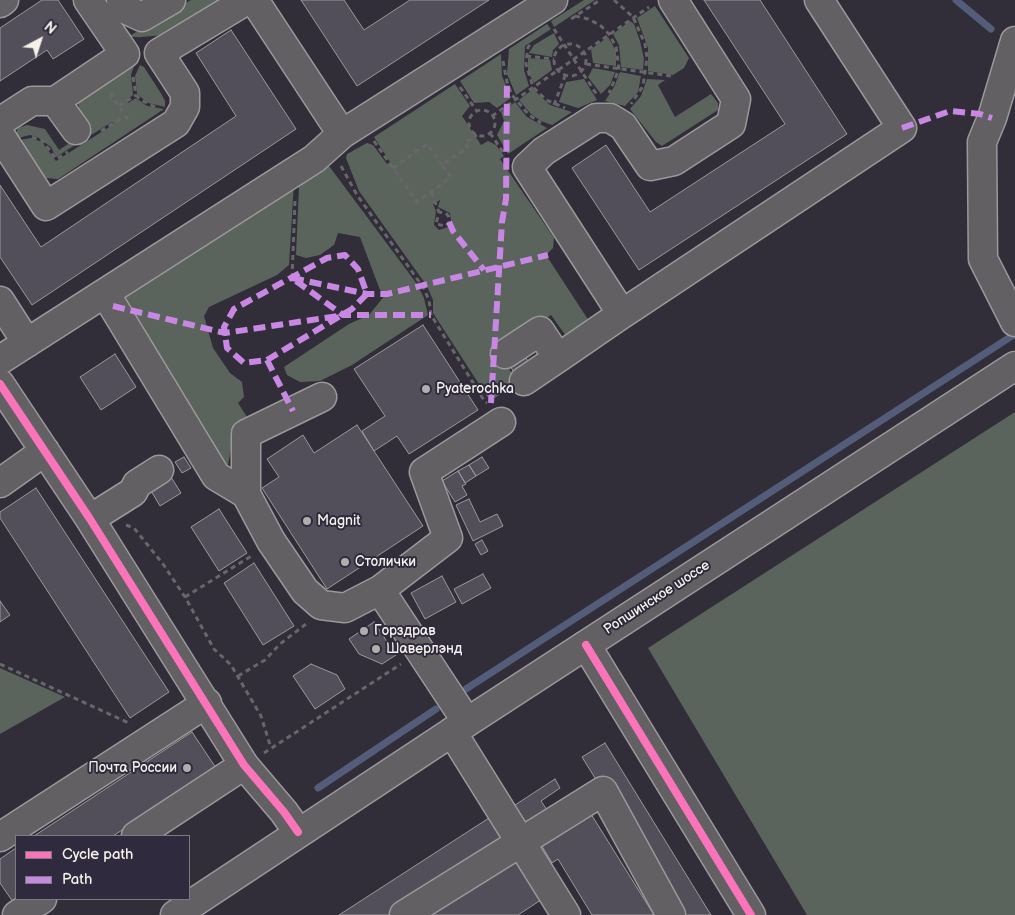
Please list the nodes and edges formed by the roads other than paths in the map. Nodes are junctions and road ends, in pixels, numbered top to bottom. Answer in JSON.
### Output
{"nodes":[{"id":1,"x":4,"y":0,"type":"edge"},
{"id":2,"x":88,"y":0,"type":"edge"},
{"id":3,"x":121,"y":0,"type":"edge"},
{"id":4,"x":171,"y":0,"type":"edge"},
{"id":5,"x":247,"y":0,"type":"edge"},
{"id":6,"x":254,"y":0,"type":"edge"},
{"id":7,"x":819,"y":0,"type":"edge"},
{"id":8,"x":665,"y":1,"type":"edge"},
{"id":9,"x":0,"y":3,"type":"edge"},
{"id":10,"x":542,"y":9,"type":"edge"},
{"id":11,"x":1015,"y":41,"type":"edge"},
{"id":12,"x":159,"y":53,"type":"junction"},
{"id":13,"x":130,"y":61,"type":"junction"},
{"id":14,"x":55,"y":101,"type":"junction"},
{"id":15,"x":0,"y":124,"type":"edge"},
{"id":16,"x":76,"y":130,"type":"dead end"},
{"id":17,"x":0,"y":135,"type":"edge"},
{"id":18,"x":340,"y":147,"type":"junction"},
{"id":19,"x":105,"y":293,"type":"junction"},
{"id":20,"x":0,"y":301,"type":"edge"},
{"id":21,"x":622,"y":314,"type":"junction"},
{"id":22,"x":1015,"y":322,"type":"edge"},
{"id":23,"x":27,"y":343,"type":"junction"},
{"id":24,"x":505,"y":354,"type":"dead end"},
{"id":25,"x":558,"y":358,"type":"junction"},
{"id":26,"x":0,"y":360,"type":"edge"},
{"id":27,"x":1015,"y":366,"type":"edge"},
{"id":28,"x":524,"y":381,"type":"dead end"},
{"id":29,"x":0,"y":384,"type":"edge"},
{"id":30,"x":322,"y":397,"type":"dead end"},
{"id":31,"x":496,"y":412,"type":"road end"},
{"id":32,"x":45,"y":452,"type":"junction"},
{"id":33,"x":159,"y":470,"type":"dead end"},
{"id":34,"x":0,"y":483,"type":"edge"},
{"id":35,"x":246,"y":494,"type":"junction"},
{"id":36,"x":90,"y":519,"type":"junction"},
{"id":37,"x":380,"y":590,"type":"junction"},
{"id":38,"x":586,"y":645,"type":"junction"},
{"id":39,"x":207,"y":703,"type":"junction"},
{"id":40,"x":460,"y":727,"type":"junction"},
{"id":41,"x":244,"y":765,"type":"junction"},
{"id":42,"x":298,"y":832,"type":"junction"},
{"id":43,"x":138,"y":835,"type":"edge"},
{"id":44,"x":0,"y":837,"type":"edge"},
{"id":45,"x":520,"y":842,"type":"junction"},
{"id":46,"x":40,"y":900,"type":"edge"},
{"id":47,"x":558,"y":912,"type":"edge"},
{"id":48,"x":17,"y":915,"type":"edge"},
{"id":49,"x":175,"y":915,"type":"edge"},
{"id":50,"x":404,"y":915,"type":"edge"},
{"id":51,"x":671,"y":915,"type":"edge"},
{"id":52,"x":751,"y":915,"type":"edge"}],
"edges":[{"from":1,"to":9,"type":"main road"},
{"from":2,"to":13,"type":"main road"},
{"from":3,"to":4,"type":"main road"},
{"from":5,"to":12,"type":"main road"},
{"from":6,"to":18,"type":"main road"},
{"from":7,"to":21,"type":"main road"},
{"from":8,"to":21,"type":"main road"},
{"from":10,"to":18,"type":"main road"},
{"from":11,"to":22,"type":"main road"},
{"from":12,"to":13,"type":"main road"},
{"from":12,"to":17,"type":"main road"},
{"from":13,"to":14,"type":"main road"},
{"from":14,"to":15,"type":"main road"},
{"from":14,"to":16,"type":"main road"},
{"from":18,"to":19,"type":"main road"},
{"from":19,"to":23,"type":"main road"},
{"from":19,"to":35,"type":"main road"},
{"from":20,"to":23,"type":"main road"},
{"from":21,"to":25,"type":"main road"},
{"from":23,"to":26,"type":"main road"},
{"from":24,"to":25,"type":"main road"},
{"from":25,"to":28,"type":"main road"},
{"from":27,"to":38,"type":"main road","name":"Ропшинское шоссе"},
{"from":29,"to":32,"type":"main road"},
{"from":30,"to":35,"type":"main road"},
{"from":31,"to":37,"type":"main road"},
{"from":32,"to":34,"type":"main road"},
{"from":32,"to":36,"type":"main road"},
{"from":33,"to":36,"type":"main road"},
{"from":35,"to":37,"type":"main road"},
{"from":36,"to":39,"type":"main road"},
{"from":37,"to":40,"type":"main road"},
{"from":38,"to":40,"type":"main road","name":"Ропшинское шоссе"},
{"from":38,"to":52,"type":"main road"},
{"from":39,"to":41,"type":"main road"},
{"from":39,"to":44,"type":"main road"},
{"from":40,"to":42,"type":"main road","name":"Ропшинское шоссе"},
{"from":40,"to":45,"type":"main road"},
{"from":41,"to":42,"type":"main road"},
{"from":41,"to":43,"type":"main road"},
{"from":42,"to":49,"type":"main road","name":"Ропшинское шоссе"},
{"from":45,"to":47,"type":"main road"},
{"from":45,"to":50,"type":"main road"},
{"from":45,"to":51,"type":"main road"},
{"from":46,"to":48,"type":"main road"}]}
